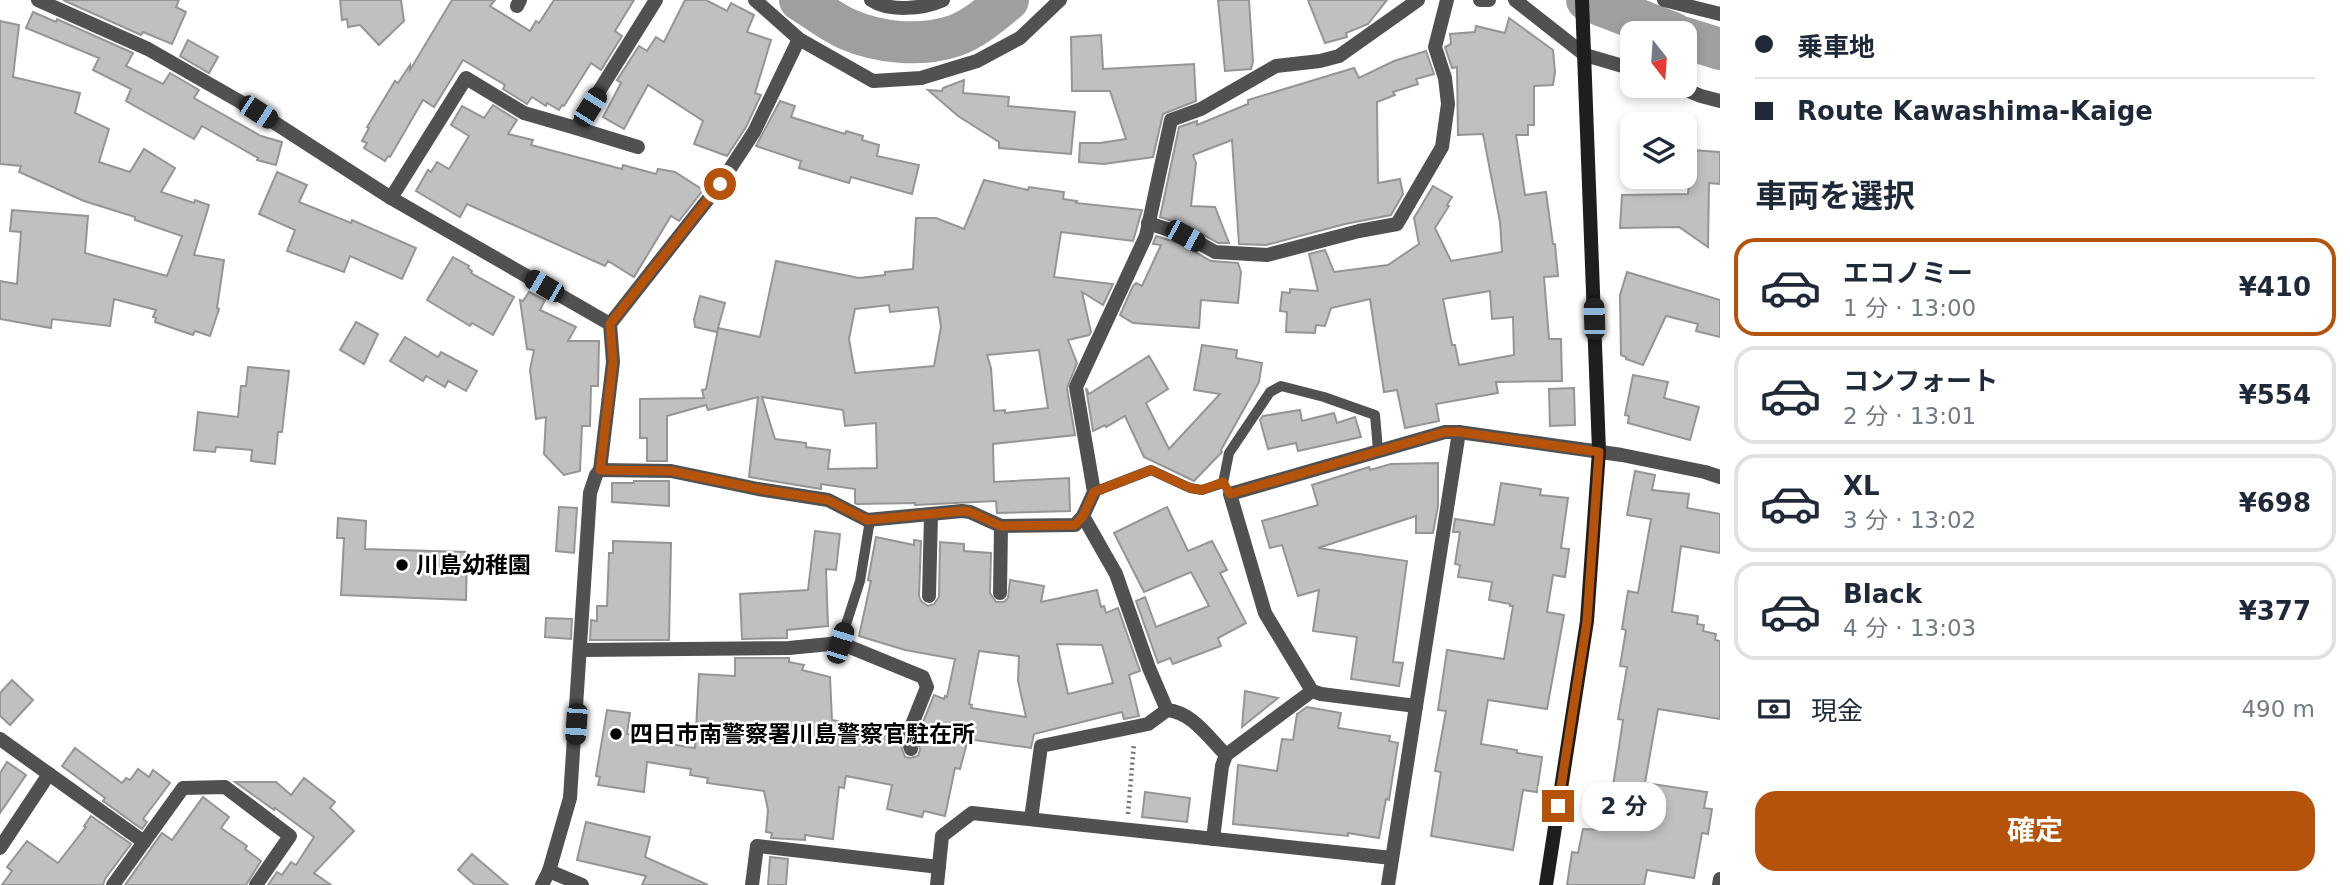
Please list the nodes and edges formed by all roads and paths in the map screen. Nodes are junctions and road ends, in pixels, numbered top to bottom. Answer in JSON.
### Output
{"nodes":[{"id":1,"x":38,"y":0,"type":"edge"},
{"id":2,"x":656,"y":0,"type":"edge"},
{"id":3,"x":755,"y":0,"type":"edge"},
{"id":4,"x":871,"y":0,"type":"edge"},
{"id":5,"x":943,"y":0,"type":"edge"},
{"id":6,"x":1060,"y":0,"type":"edge"},
{"id":7,"x":1418,"y":0,"type":"edge"},
{"id":8,"x":1447,"y":0,"type":"edge"},
{"id":9,"x":1480,"y":0,"type":"edge"},
{"id":10,"x":1489,"y":0,"type":"edge"},
{"id":11,"x":1515,"y":0,"type":"edge"},
{"id":12,"x":1582,"y":0,"type":"edge"},
{"id":13,"x":1664,"y":0,"type":"edge"},
{"id":14,"x":1720,"y":14,"type":"edge"},
{"id":15,"x":799,"y":39,"type":"junction"},
{"id":16,"x":1585,"y":55,"type":"junction"},
{"id":17,"x":1620,"y":65,"type":"edge"},
{"id":18,"x":1698,"y":95,"type":"edge"},
{"id":19,"x":1720,"y":101,"type":"edge"},
{"id":20,"x":576,"y":128,"type":"junction"},
{"id":21,"x":638,"y":147,"type":"dead end"},
{"id":22,"x":391,"y":198,"type":"junction"},
{"id":23,"x":1148,"y":223,"type":"junction"},
{"id":24,"x":610,"y":324,"type":"junction"},
{"id":25,"x":1459,"y":432,"type":"junction"},
{"id":26,"x":1378,"y":450,"type":"junction"},
{"id":27,"x":1599,"y":452,"type":"junction"},
{"id":28,"x":600,"y":470,"type":"junction"},
{"id":29,"x":1720,"y":477,"type":"edge"},
{"id":30,"x":1226,"y":488,"type":"junction"},
{"id":31,"x":1094,"y":492,"type":"junction"},
{"id":32,"x":931,"y":515,"type":"junction"},
{"id":33,"x":1083,"y":516,"type":"junction"},
{"id":34,"x":870,"y":520,"type":"junction"},
{"id":35,"x":1001,"y":526,"type":"junction"},
{"id":36,"x":1000,"y":593,"type":"dead end"},
{"id":37,"x":929,"y":596,"type":"dead end"},
{"id":38,"x":840,"y":643,"type":"junction"},
{"id":39,"x":582,"y":650,"type":"junction"},
{"id":40,"x":1311,"y":691,"type":"junction"},
{"id":41,"x":1416,"y":706,"type":"junction"},
{"id":42,"x":1167,"y":709,"type":"junction"},
{"id":43,"x":1136,"y":727,"type":"junction"},
{"id":44,"x":0,"y":739,"type":"edge"},
{"id":45,"x":911,"y":749,"type":"dead end"},
{"id":46,"x":1226,"y":755,"type":"junction"},
{"id":47,"x":49,"y":774,"type":"junction"},
{"id":48,"x":1031,"y":819,"type":"junction"},
{"id":49,"x":1127,"y":829,"type":"junction"},
{"id":50,"x":1213,"y":839,"type":"junction"},
{"id":51,"x":144,"y":842,"type":"junction"},
{"id":52,"x":0,"y":848,"type":"edge"},
{"id":53,"x":1392,"y":858,"type":"junction"},
{"id":54,"x":939,"y":867,"type":"junction"},
{"id":55,"x":549,"y":871,"type":"junction"},
{"id":56,"x":1720,"y":879,"type":"edge"},
{"id":57,"x":113,"y":885,"type":"edge"},
{"id":58,"x":256,"y":885,"type":"edge"},
{"id":59,"x":542,"y":885,"type":"edge"},
{"id":60,"x":582,"y":885,"type":"edge"},
{"id":61,"x":752,"y":885,"type":"edge"},
{"id":62,"x":937,"y":885,"type":"edge"},
{"id":63,"x":1388,"y":885,"type":"edge"},
{"id":64,"x":1546,"y":885,"type":"edge"},
{"id":65,"x":1719,"y":885,"type":"edge"}],
"edges":[{"from":1,"to":22,"type":"street"},
{"from":2,"to":20,"type":"street"},
{"from":3,"to":15,"type":"street"},
{"from":4,"to":5,"type":"street"},
{"from":6,"to":15,"type":"street"},
{"from":7,"to":23,"type":"street"},
{"from":8,"to":23,"type":"street"},
{"from":9,"to":10,"type":"street"},
{"from":11,"to":16,"type":"street"},
{"from":12,"to":16,"type":"main road"},
{"from":13,"to":14,"type":"street"},
{"from":15,"to":24,"type":"street"},
{"from":16,"to":17,"type":"street"},
{"from":16,"to":27,"type":"main road"},
{"from":18,"to":19,"type":"street"},
{"from":20,"to":21,"type":"street"},
{"from":20,"to":22,"type":"street"},
{"from":22,"to":24,"type":"street"},
{"from":23,"to":31,"type":"street"},
{"from":24,"to":28,"type":"street"},
{"from":25,"to":26,"type":"street"},
{"from":25,"to":27,"type":"street"},
{"from":25,"to":41,"type":"street"},
{"from":26,"to":30,"type":"street"},
{"from":26,"to":30,"type":"lane"},
{"from":27,"to":29,"type":"street"},
{"from":27,"to":64,"type":"main road"},
{"from":28,"to":34,"type":"street"},
{"from":28,"to":39,"type":"street"},
{"from":30,"to":31,"type":"lane"},
{"from":30,"to":40,"type":"street"},
{"from":31,"to":33,"type":"street"},
{"from":32,"to":34,"type":"street"},
{"from":32,"to":35,"type":"street"},
{"from":32,"to":37,"type":"street"},
{"from":33,"to":35,"type":"street"},
{"from":33,"to":42,"type":"street"},
{"from":34,"to":38,"type":"lane"},
{"from":35,"to":36,"type":"street"},
{"from":38,"to":39,"type":"street"},
{"from":38,"to":45,"type":"street"},
{"from":39,"to":55,"type":"street"},
{"from":40,"to":41,"type":"street"},
{"from":40,"to":46,"type":"street"},
{"from":41,"to":53,"type":"street"},
{"from":42,"to":43,"type":"street"},
{"from":42,"to":46,"type":"street"},
{"from":43,"to":48,"type":"street"},
{"from":43,"to":49,"type":"path"},
{"from":44,"to":47,"type":"street"},
{"from":46,"to":50,"type":"street"},
{"from":47,"to":51,"type":"street"},
{"from":47,"to":52,"type":"street"},
{"from":48,"to":49,"type":"street"},
{"from":48,"to":54,"type":"street"},
{"from":49,"to":50,"type":"street"},
{"from":50,"to":53,"type":"street"},
{"from":51,"to":57,"type":"street"},
{"from":51,"to":58,"type":"street"},
{"from":53,"to":63,"type":"street"},
{"from":54,"to":61,"type":"street"},
{"from":54,"to":62,"type":"street"},
{"from":55,"to":59,"type":"street"},
{"from":55,"to":60,"type":"street"},
{"from":56,"to":65,"type":"street"}]}
